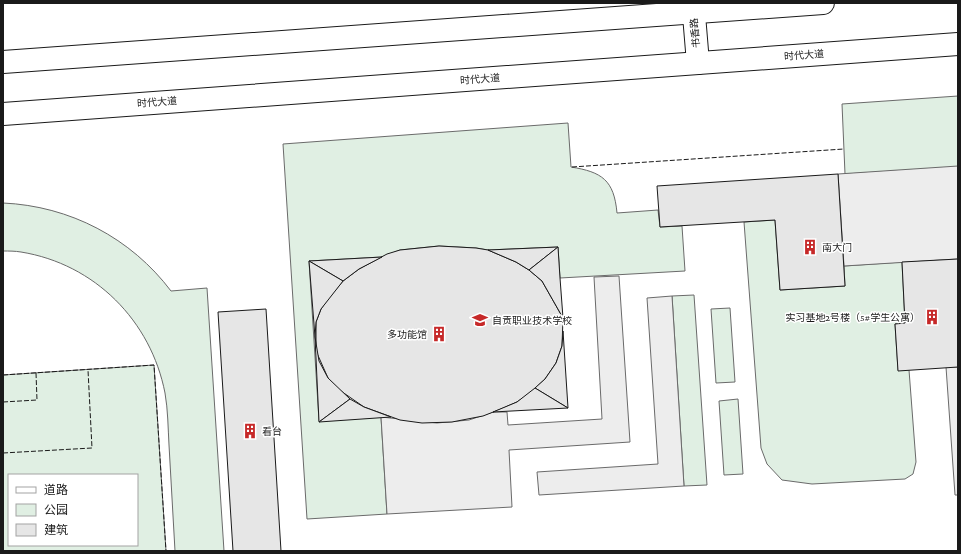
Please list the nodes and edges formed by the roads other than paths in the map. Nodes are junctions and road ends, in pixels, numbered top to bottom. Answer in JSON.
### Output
{"nodes":[{"id":1,"x":823,"y":3,"type":"edge"},
{"id":2,"x":693,"y":8,"type":"edge"},
{"id":3,"x":958,"y":44,"type":"edge"},
{"id":4,"x":3,"y":62,"type":"edge"},
{"id":5,"x":698,"y":63,"type":"junction"},
{"id":6,"x":3,"y":114,"type":"edge"}],
"edges":[{"from":1,"to":2,"type":"main road"},
{"from":2,"to":4,"type":"main road"},
{"from":2,"to":5,"type":"main road","name":"书香路"},
{"from":3,"to":5,"type":"main road","name":"时代大道"},
{"from":5,"to":6,"type":"main road","name":"时代大道"}]}
